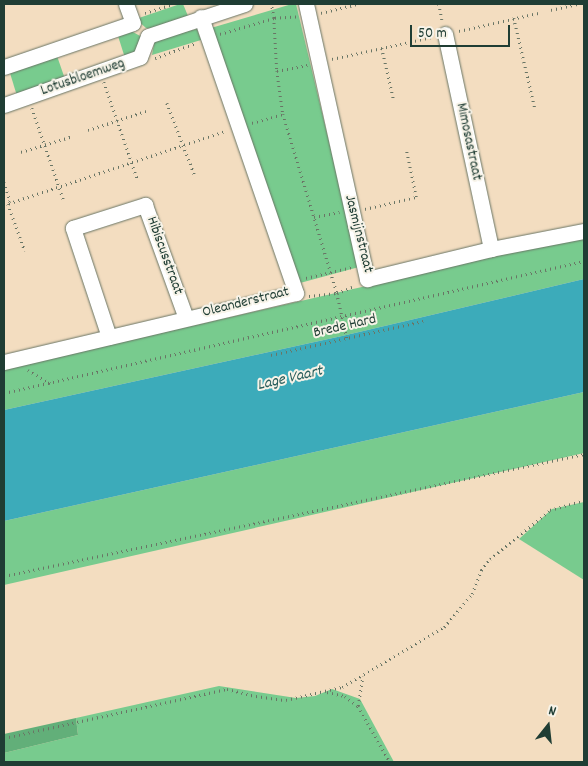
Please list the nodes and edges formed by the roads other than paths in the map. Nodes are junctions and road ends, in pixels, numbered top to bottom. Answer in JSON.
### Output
{"nodes":[{"id":1,"x":126,"y":4,"type":"edge"},
{"id":2,"x":245,"y":4,"type":"edge"},
{"id":3,"x":307,"y":10,"type":"edge"},
{"id":4,"x":201,"y":17,"type":"junction"},
{"id":5,"x":133,"y":23,"type":"junction"},
{"id":6,"x":445,"y":34,"type":"road end"},
{"id":7,"x":148,"y":36,"type":"junction"},
{"id":8,"x":4,"y":67,"type":"edge"},
{"id":9,"x":4,"y":105,"type":"edge"},
{"id":10,"x":584,"y":231,"type":"edge"},
{"id":11,"x":491,"y":249,"type":"junction"},
{"id":12,"x":186,"y":318,"type":"junction"},
{"id":13,"x":109,"y":337,"type":"junction"},
{"id":14,"x":4,"y":362,"type":"edge"}],
"edges":[{"from":1,"to":5,"type":"street"},
{"from":2,"to":4,"type":"street"},
{"from":3,"to":11,"type":"street","name":"Jasmijnstraat"},
{"from":4,"to":7,"type":"street"},
{"from":4,"to":12,"type":"street","name":"Oleanderstraat"},
{"from":5,"to":7,"type":"street"},
{"from":5,"to":8,"type":"street"},
{"from":6,"to":11,"type":"street","name":"Mimosastraat"},
{"from":7,"to":9,"type":"street","name":"Lotusbloemweg"},
{"from":10,"to":11,"type":"street","name":"Jasmijnstraat"},
{"from":12,"to":13,"type":"street","name":"Oleanderstraat"},
{"from":12,"to":13,"type":"street","name":"Hibiscusstraat"},
{"from":13,"to":14,"type":"street","name":"Oleanderstraat"}]}
